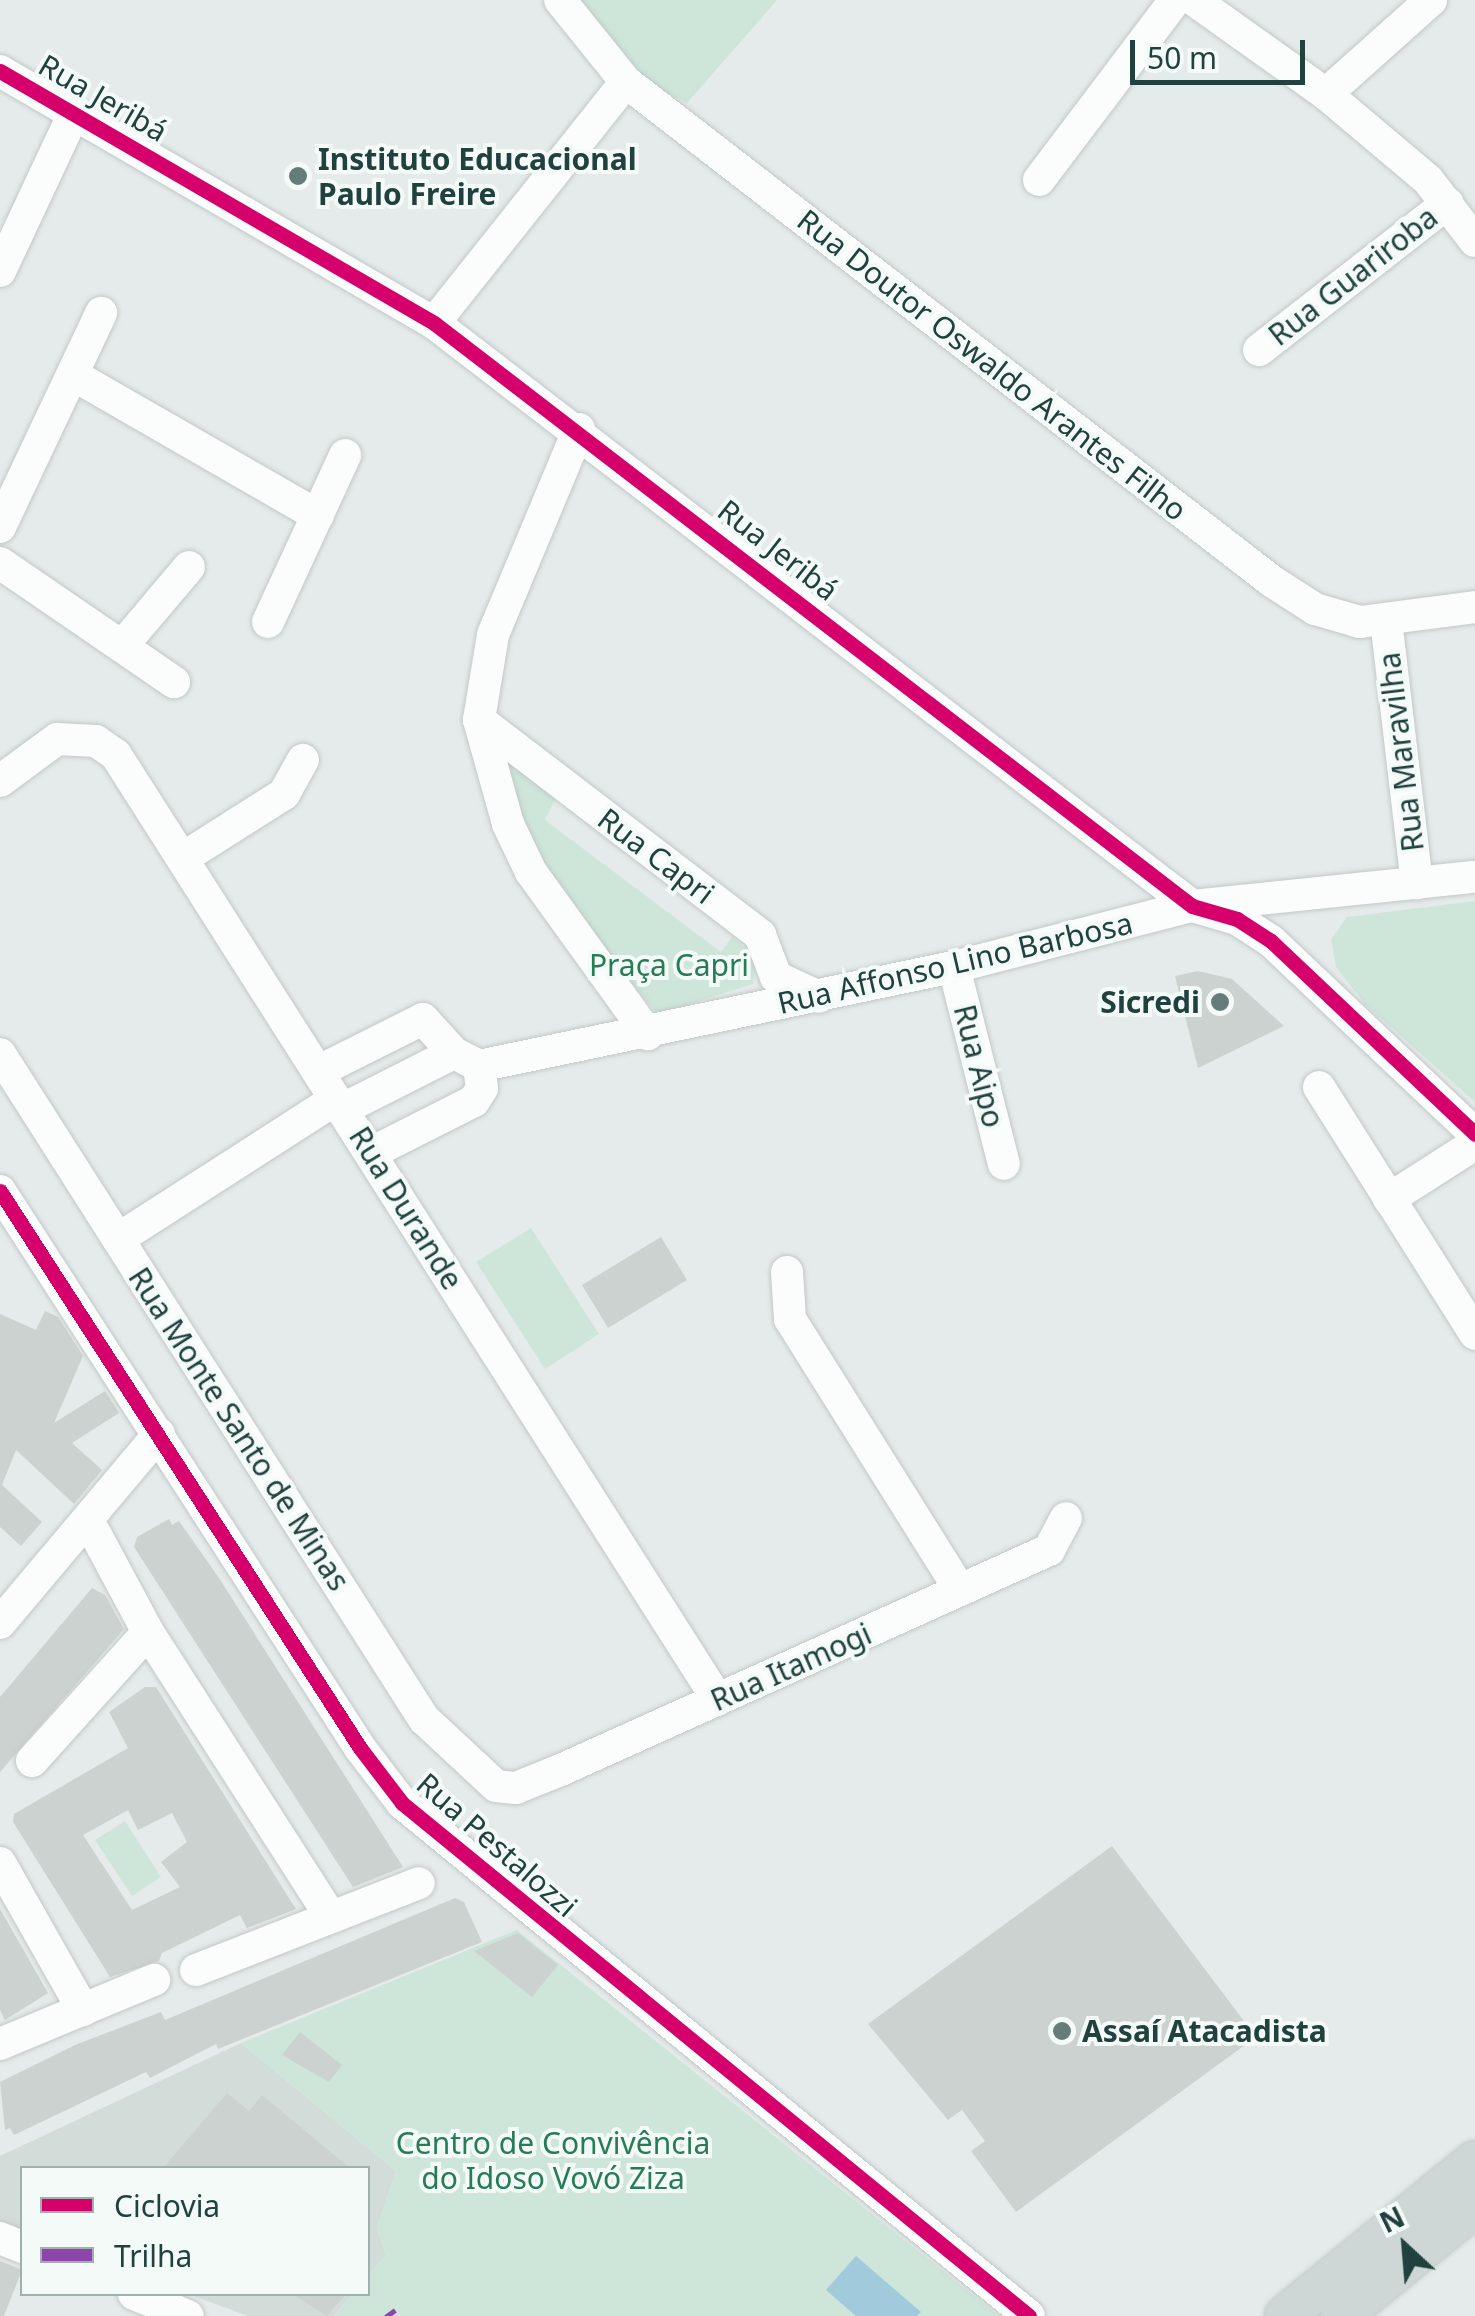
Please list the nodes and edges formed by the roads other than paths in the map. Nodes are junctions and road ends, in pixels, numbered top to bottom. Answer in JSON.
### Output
{"nodes":[{"id":1,"x":560,"y":0,"type":"edge"},
{"id":2,"x":1175,"y":0,"type":"edge"},
{"id":3,"x":1194,"y":0,"type":"edge"},
{"id":4,"x":1431,"y":0,"type":"edge"},
{"id":5,"x":0,"y":71,"type":"edge"},
{"id":6,"x":626,"y":82,"type":"junction"},
{"id":7,"x":1326,"y":94,"type":"junction"},
{"id":8,"x":74,"y":112,"type":"junction"},
{"id":9,"x":1038,"y":180,"type":"dead end"},
{"id":10,"x":1448,"y":203,"type":"junction"},
{"id":11,"x":1475,"y":241,"type":"edge"},
{"id":12,"x":0,"y":271,"type":"edge"},
{"id":13,"x":100,"y":312,"type":"dead end"},
{"id":14,"x":434,"y":322,"type":"junction"},
{"id":15,"x":1259,"y":350,"type":"dead end"},
{"id":16,"x":76,"y":376,"type":"junction"},
{"id":17,"x":579,"y":430,"type":"junction"},
{"id":18,"x":346,"y":456,"type":"dead end"},
{"id":19,"x":318,"y":516,"type":"junction"},
{"id":20,"x":0,"y":527,"type":"edge"},
{"id":21,"x":0,"y":564,"type":"edge"},
{"id":22,"x":189,"y":567,"type":"dead end"},
{"id":23,"x":1475,"y":607,"type":"edge"},
{"id":24,"x":1386,"y":620,"type":"junction"},
{"id":25,"x":268,"y":622,"type":"dead end"},
{"id":26,"x":123,"y":645,"type":"junction"},
{"id":27,"x":174,"y":682,"type":"dead end"},
{"id":28,"x":478,"y":720,"type":"junction"},
{"id":29,"x":304,"y":760,"type":"dead end"},
{"id":30,"x":0,"y":781,"type":"edge"},
{"id":31,"x":183,"y":858,"type":"junction"},
{"id":32,"x":1475,"y":878,"type":"edge"},
{"id":33,"x":1417,"y":883,"type":"junction"},
{"id":34,"x":1192,"y":906,"type":"junction"},
{"id":35,"x":954,"y":967,"type":"junction"},
{"id":36,"x":819,"y":997,"type":"junction"},
{"id":37,"x":648,"y":1034,"type":"junction"},
{"id":38,"x":0,"y":1054,"type":"edge"},
{"id":39,"x":477,"y":1060,"type":"junction"},
{"id":40,"x":1319,"y":1087,"type":"dead end"},
{"id":41,"x":333,"y":1093,"type":"junction"},
{"id":42,"x":1475,"y":1134,"type":"edge"},
{"id":43,"x":1475,"y":1144,"type":"edge"},
{"id":44,"x":371,"y":1153,"type":"junction"},
{"id":45,"x":1004,"y":1164,"type":"dead end"},
{"id":46,"x":0,"y":1191,"type":"edge"},
{"id":47,"x":1390,"y":1199,"type":"junction"},
{"id":48,"x":118,"y":1239,"type":"junction"},
{"id":49,"x":786,"y":1272,"type":"dead end"},
{"id":50,"x":1475,"y":1334,"type":"edge"},
{"id":51,"x":159,"y":1434,"type":"junction"},
{"id":52,"x":1066,"y":1518,"type":"dead end"},
{"id":53,"x":89,"y":1522,"type":"junction"},
{"id":54,"x":960,"y":1590,"type":"junction"},
{"id":55,"x":0,"y":1623,"type":"edge"},
{"id":56,"x":148,"y":1632,"type":"junction"},
{"id":57,"x":718,"y":1700,"type":"junction"},
{"id":58,"x":32,"y":1761,"type":"dead end"},
{"id":59,"x":496,"y":1786,"type":"joint"},
{"id":60,"x":0,"y":1862,"type":"edge"},
{"id":61,"x":419,"y":1883,"type":"dead end"},
{"id":62,"x":330,"y":1916,"type":"junction"},
{"id":63,"x":196,"y":1970,"type":"dead end"},
{"id":64,"x":154,"y":1980,"type":"dead end"},
{"id":65,"x":83,"y":2010,"type":"junction"},
{"id":66,"x":0,"y":2044,"type":"edge"},
{"id":67,"x":1475,"y":2161,"type":"edge"},
{"id":68,"x":1475,"y":2206,"type":"edge"},
{"id":69,"x":139,"y":2296,"type":"edge"},
{"id":70,"x":1316,"y":2311,"type":"edge"},
{"id":71,"x":188,"y":2316,"type":"edge"},
{"id":72,"x":1029,"y":2316,"type":"edge"}],
"edges":[{"from":1,"to":6,"type":"street","name":"Rua Doutor Oswaldo Arantes Filho"},
{"from":2,"to":9,"type":"street"},
{"from":3,"to":7,"type":"street"},
{"from":4,"to":7,"type":"street"},
{"from":5,"to":8,"type":"street","name":"Rua Jeribá"},
{"from":6,"to":14,"type":"street"},
{"from":6,"to":24,"type":"street","name":"Rua Doutor Oswaldo Arantes Filho"},
{"from":7,"to":10,"type":"street"},
{"from":8,"to":12,"type":"street"},
{"from":8,"to":14,"type":"street","name":"Rua Jeribá"},
{"from":10,"to":11,"type":"street"},
{"from":10,"to":15,"type":"street","name":"Rua Guariroba"},
{"from":13,"to":16,"type":"street"},
{"from":14,"to":17,"type":"street","name":"Rua Jeribá"},
{"from":16,"to":19,"type":"street"},
{"from":16,"to":20,"type":"street"},
{"from":17,"to":28,"type":"street"},
{"from":17,"to":34,"type":"street","name":"Rua Jeribá"},
{"from":18,"to":19,"type":"street"},
{"from":19,"to":25,"type":"street"},
{"from":21,"to":26,"type":"street"},
{"from":22,"to":26,"type":"street"},
{"from":23,"to":24,"type":"street","name":"Rua Doutor Oswaldo Arantes Filho"},
{"from":24,"to":33,"type":"street","name":"Rua Maravilha"},
{"from":26,"to":27,"type":"street"},
{"from":28,"to":36,"type":"street","name":"Rua Capri"},
{"from":28,"to":37,"type":"street"},
{"from":29,"to":31,"type":"street"},
{"from":30,"to":31,"type":"street","name":"Rua Durande"},
{"from":31,"to":41,"type":"street","name":"Rua Durande"},
{"from":32,"to":33,"type":"street","name":"Rua Affonso Lino Barbosa"},
{"from":33,"to":34,"type":"street","name":"Rua Affonso Lino Barbosa"},
{"from":34,"to":35,"type":"street","name":"Rua Affonso Lino Barbosa"},
{"from":34,"to":42,"type":"street","name":"Rua Jeribá"},
{"from":35,"to":36,"type":"street","name":"Rua Affonso Lino Barbosa"},
{"from":35,"to":45,"type":"street","name":"Rua Aipo"},
{"from":36,"to":37,"type":"street","name":"Rua Affonso Lino Barbosa"},
{"from":37,"to":39,"type":"street","name":"Rua Affonso Lino Barbosa"},
{"from":38,"to":48,"type":"street","name":"Rua Monte Santo de Minas"},
{"from":39,"to":41,"type":"street","name":"Rua Affonso Lino Barbosa"},
{"from":39,"to":41,"type":"street"},
{"from":39,"to":44,"type":"street"},
{"from":40,"to":47,"type":"street"},
{"from":41,"to":44,"type":"street","name":"Rua Durande"},
{"from":41,"to":48,"type":"street"},
{"from":43,"to":47,"type":"street"},
{"from":44,"to":57,"type":"street","name":"Rua Durande"},
{"from":46,"to":51,"type":"street","name":"Rua Pestalozzi"},
{"from":47,"to":50,"type":"street"},
{"from":48,"to":59,"type":"street","name":"Rua Monte Santo de Minas"},
{"from":49,"to":54,"type":"street"},
{"from":51,"to":53,"type":"street"},
{"from":51,"to":72,"type":"street","name":"Rua Pestalozzi"},
{"from":52,"to":54,"type":"street","name":"Rua Itamogi"},
{"from":53,"to":55,"type":"street"},
{"from":53,"to":56,"type":"street"},
{"from":54,"to":57,"type":"street","name":"Rua Itamogi"},
{"from":56,"to":58,"type":"street"},
{"from":56,"to":62,"type":"street"},
{"from":57,"to":59,"type":"street","name":"Rua Itamogi"},
{"from":60,"to":65,"type":"street"},
{"from":61,"to":62,"type":"street"},
{"from":62,"to":63,"type":"street"},
{"from":64,"to":65,"type":"street"},
{"from":65,"to":66,"type":"street"},
{"from":67,"to":70,"type":"main road"},
{"from":68,"to":70,"type":"main road"},
{"from":69,"to":71,"type":"street"}]}
